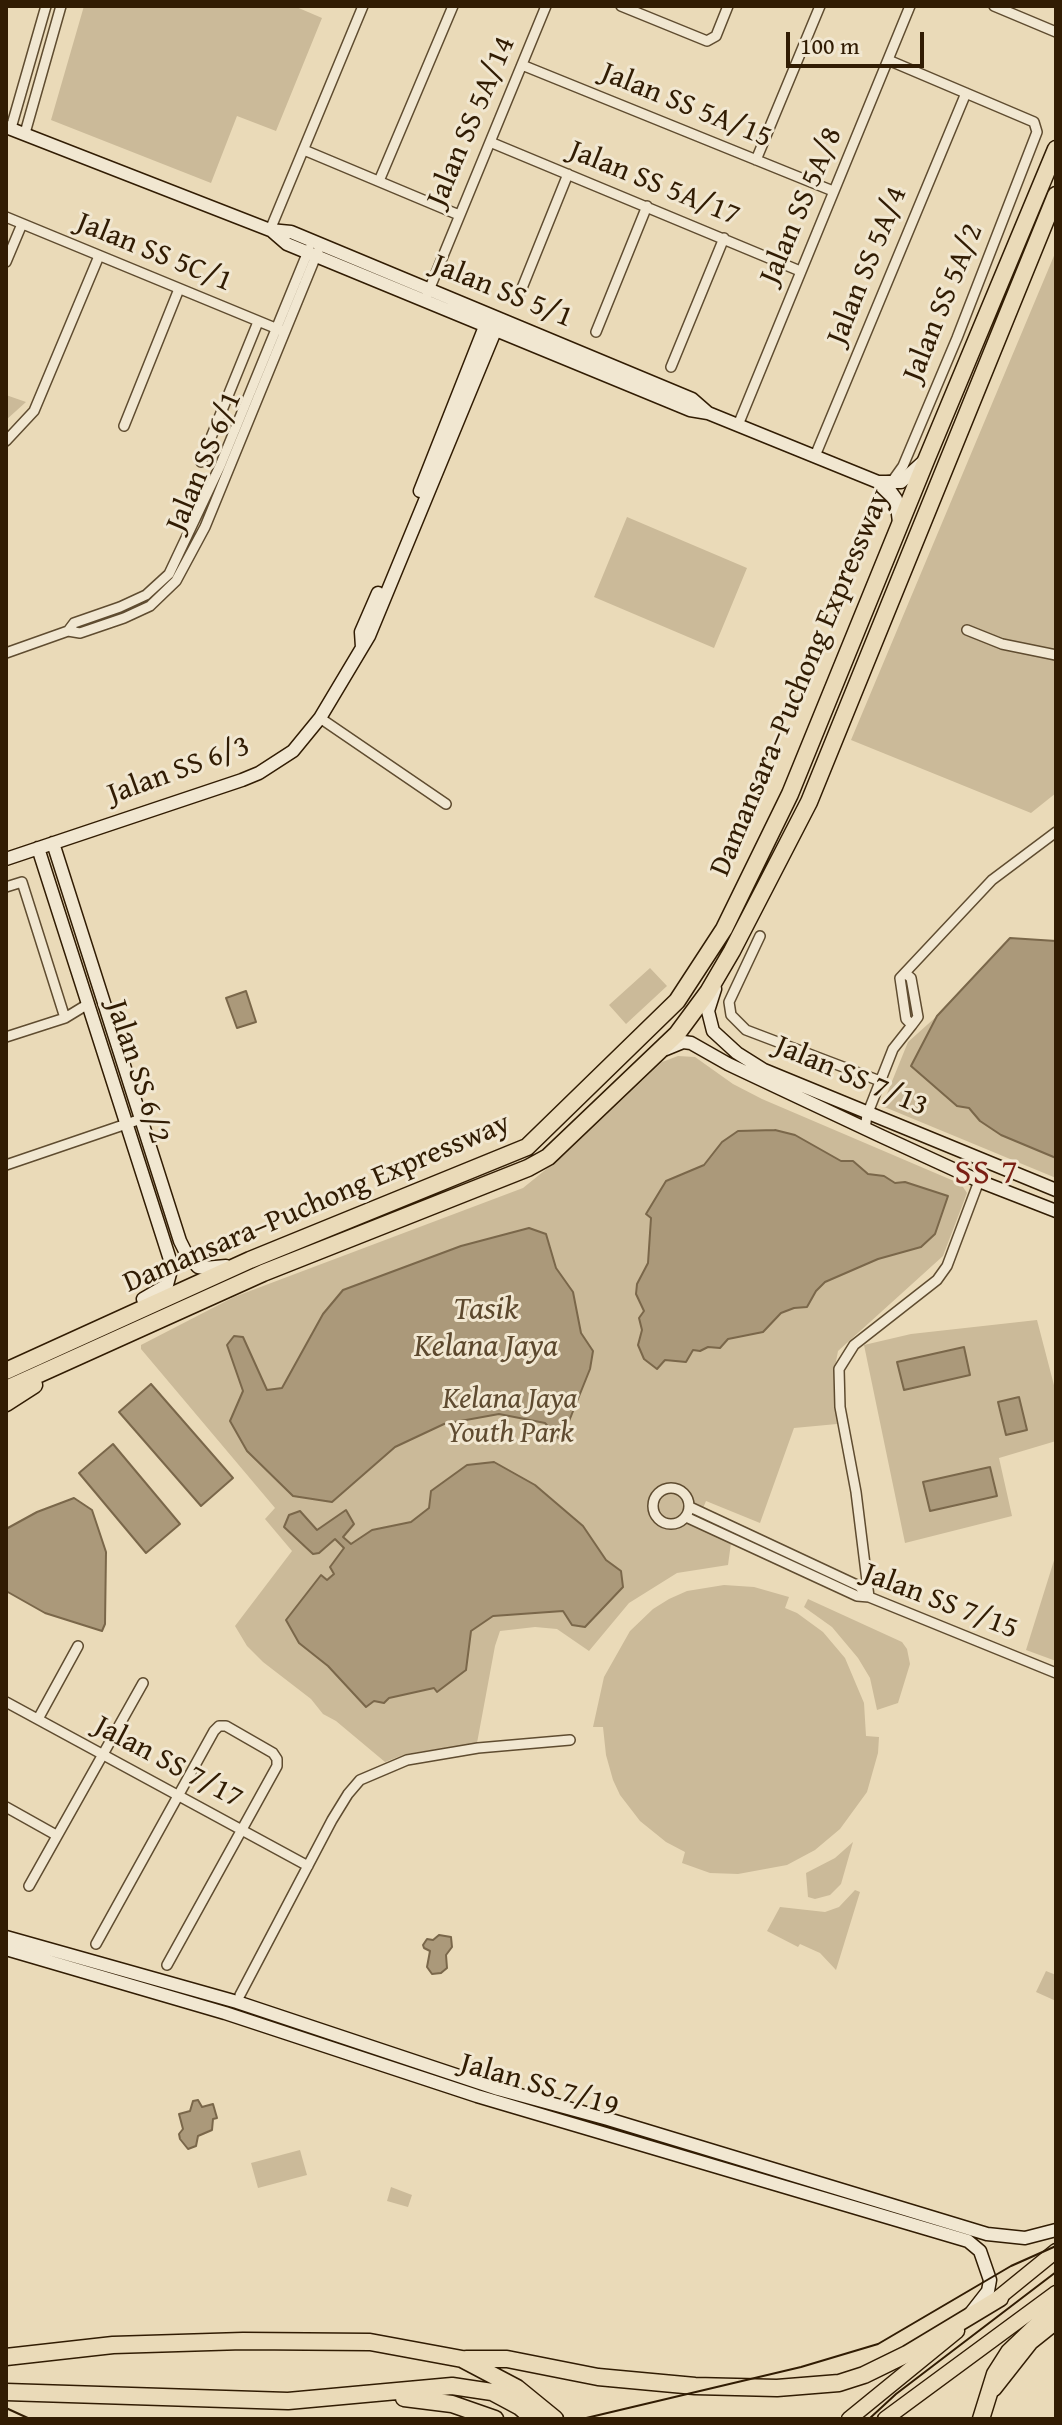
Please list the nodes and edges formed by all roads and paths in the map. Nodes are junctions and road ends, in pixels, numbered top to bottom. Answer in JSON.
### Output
{"nodes":[{"id":1,"x":46,"y":6,"type":"edge"},
{"id":2,"x":61,"y":6,"type":"edge"},
{"id":3,"x":363,"y":6,"type":"edge"},
{"id":4,"x":453,"y":6,"type":"edge"},
{"id":5,"x":546,"y":6,"type":"edge"},
{"id":6,"x":621,"y":6,"type":"edge"},
{"id":7,"x":728,"y":6,"type":"edge"},
{"id":8,"x":820,"y":6,"type":"edge"},
{"id":9,"x":910,"y":6,"type":"edge"},
{"id":10,"x":998,"y":7,"type":"edge"},
{"id":11,"x":1056,"y":32,"type":"edge"},
{"id":12,"x":888,"y":60,"type":"junction"},
{"id":13,"x":522,"y":65,"type":"junction"},
{"id":14,"x":966,"y":93,"type":"junction"},
{"id":15,"x":8,"y":128,"type":"edge"},
{"id":16,"x":25,"y":133,"type":"junction"},
{"id":17,"x":490,"y":142,"type":"junction"},
{"id":18,"x":1056,"y":149,"type":"edge"},
{"id":19,"x":304,"y":150,"type":"junction"},
{"id":20,"x":756,"y":160,"type":"junction"},
{"id":21,"x":568,"y":174,"type":"junction"},
{"id":22,"x":379,"y":181,"type":"junction"},
{"id":23,"x":833,"y":191,"type":"junction"},
{"id":24,"x":1056,"y":195,"type":"edge"},
{"id":25,"x":647,"y":206,"type":"junction"},
{"id":26,"x":459,"y":215,"type":"junction"},
{"id":27,"x":6,"y":217,"type":"edge"},
{"id":28,"x":1050,"y":218,"type":"edge"},
{"id":29,"x":22,"y":224,"type":"junction"},
{"id":30,"x":270,"y":230,"type":"junction"},
{"id":31,"x":724,"y":238,"type":"junction"},
{"id":32,"x":314,"y":248,"type":"junction"},
{"id":33,"x":99,"y":256,"type":"junction"},
{"id":34,"x":6,"y":262,"type":"edge"},
{"id":35,"x":800,"y":271,"type":"junction"},
{"id":36,"x":179,"y":289,"type":"junction"},
{"id":37,"x":427,"y":295,"type":"junction"},
{"id":38,"x":518,"y":298,"type":"dead end"},
{"id":39,"x":457,"y":314,"type":"junction"},
{"id":40,"x":258,"y":322,"type":"junction"},
{"id":41,"x":493,"y":322,"type":"junction"},
{"id":42,"x":280,"y":330,"type":"junction"},
{"id":43,"x":596,"y":332,"type":"dead end"},
{"id":44,"x":515,"y":338,"type":"junction"},
{"id":45,"x":480,"y":354,"type":"junction"},
{"id":46,"x":671,"y":367,"type":"dead end"},
{"id":47,"x":708,"y":413,"type":"junction"},
{"id":48,"x":738,"y":425,"type":"junction"},
{"id":49,"x":124,"y":426,"type":"dead end"},
{"id":50,"x":6,"y":441,"type":"edge"},
{"id":51,"x":815,"y":456,"type":"junction"},
{"id":52,"x":927,"y":458,"type":"junction"},
{"id":53,"x":201,"y":462,"type":"dead end"},
{"id":54,"x":878,"y":482,"type":"junction"},
{"id":55,"x":900,"y":525,"type":"junction"},
{"id":56,"x":967,"y":630,"type":"dead end"},
{"id":57,"x":6,"y":653,"type":"edge"},
{"id":58,"x":1056,"y":655,"type":"edge"},
{"id":59,"x":320,"y":718,"type":"junction"},
{"id":60,"x":446,"y":804,"type":"dead end"},
{"id":61,"x":1056,"y":832,"type":"edge"},
{"id":62,"x":53,"y":843,"type":"junction"},
{"id":63,"x":38,"y":848,"type":"junction"},
{"id":64,"x":6,"y":859,"type":"edge"},
{"id":65,"x":6,"y":887,"type":"edge"},
{"id":66,"x":760,"y":936,"type":"dead end"},
{"id":67,"x":732,"y":951,"type":"junction"},
{"id":68,"x":88,"y":1004,"type":"junction"},
{"id":69,"x":65,"y":1018,"type":"junction"},
{"id":70,"x":6,"y":1037,"type":"edge"},
{"id":71,"x":659,"y":1053,"type":"junction"},
{"id":72,"x":880,"y":1081,"type":"junction"},
{"id":73,"x":867,"y":1115,"type":"junction"},
{"id":74,"x":141,"y":1119,"type":"junction"},
{"id":75,"x":127,"y":1124,"type":"junction"},
{"id":76,"x":865,"y":1129,"type":"junction"},
{"id":77,"x":6,"y":1165,"type":"edge"},
{"id":78,"x":979,"y":1181,"type":"junction"},
{"id":79,"x":1056,"y":1190,"type":"edge"},
{"id":80,"x":1056,"y":1211,"type":"edge"},
{"id":81,"x":250,"y":1260,"type":"junction"},
{"id":82,"x":226,"y":1266,"type":"junction"},
{"id":83,"x":143,"y":1299,"type":"junction"},
{"id":84,"x":83,"y":1356,"type":"junction"},
{"id":85,"x":6,"y":1361,"type":"edge"},
{"id":86,"x":6,"y":1371,"type":"edge"},
{"id":87,"x":11,"y":1387,"type":"edge"},
{"id":88,"x":6,"y":1403,"type":"edge"},
{"id":89,"x":794,"y":1557,"type":"junction"},
{"id":90,"x":790,"y":1567,"type":"junction"},
{"id":91,"x":869,"y":1597,"type":"junction"},
{"id":92,"x":78,"y":1646,"type":"dead end"},
{"id":93,"x":1056,"y":1673,"type":"edge"},
{"id":94,"x":143,"y":1683,"type":"dead end"},
{"id":95,"x":6,"y":1702,"type":"edge"},
{"id":96,"x":38,"y":1719,"type":"junction"},
{"id":97,"x":570,"y":1740,"type":"dead end"},
{"id":98,"x":102,"y":1754,"type":"junction"},
{"id":99,"x":177,"y":1795,"type":"junction"},
{"id":100,"x":6,"y":1807,"type":"edge"},
{"id":101,"x":242,"y":1830,"type":"junction"},
{"id":102,"x":56,"y":1835,"type":"junction"},
{"id":103,"x":308,"y":1866,"type":"junction"},
{"id":104,"x":29,"y":1886,"type":"dead end"},
{"id":105,"x":6,"y":1937,"type":"edge"},
{"id":106,"x":96,"y":1944,"type":"dead end"},
{"id":107,"x":6,"y":1949,"type":"edge"},
{"id":108,"x":167,"y":1965,"type":"dead end"},
{"id":109,"x":240,"y":1995,"type":"dead end"},
{"id":110,"x":1056,"y":2230,"type":"edge"},
{"id":111,"x":1056,"y":2251,"type":"edge"},
{"id":112,"x":1056,"y":2293,"type":"edge"},
{"id":113,"x":1000,"y":2298,"type":"junction"},
{"id":114,"x":1056,"y":2307,"type":"edge"},
{"id":115,"x":965,"y":2319,"type":"junction"},
{"id":116,"x":1056,"y":2322,"type":"edge"},
{"id":117,"x":80,"y":2347,"type":"junction"},
{"id":118,"x":6,"y":2357,"type":"edge"},
{"id":119,"x":462,"y":2359,"type":"junction"},
{"id":120,"x":6,"y":2366,"type":"edge"},
{"id":121,"x":6,"y":2392,"type":"edge"},
{"id":122,"x":378,"y":2394,"type":"junction"},
{"id":123,"x":989,"y":2395,"type":"junction"},
{"id":124,"x":495,"y":2419,"type":"edge"},
{"id":125,"x":534,"y":2419,"type":"edge"},
{"id":126,"x":555,"y":2419,"type":"edge"},
{"id":127,"x":849,"y":2419,"type":"edge"},
{"id":128,"x":885,"y":2419,"type":"edge"},
{"id":129,"x":981,"y":2419,"type":"edge"}],
"edges":[{"from":1,"to":15,"type":"street"},
{"from":2,"to":16,"type":"street"},
{"from":3,"to":19,"type":"street"},
{"from":4,"to":22,"type":"street"},
{"from":5,"to":13,"type":"street","name":"Jalan SS 5A/14"},
{"from":6,"to":7,"type":"street"},
{"from":8,"to":20,"type":"street"},
{"from":9,"to":12,"type":"street","name":"Jalan SS 5A/8"},
{"from":10,"to":11,"type":"street"},
{"from":12,"to":14,"type":"street"},
{"from":12,"to":23,"type":"street","name":"Jalan SS 5A/8"},
{"from":13,"to":17,"type":"street","name":"Jalan SS 5A/14"},
{"from":13,"to":20,"type":"street","name":"Jalan SS 5A/15"},
{"from":14,"to":51,"type":"street","name":"Jalan SS 5A/4"},
{"from":14,"to":54,"type":"street","name":"Jalan SS 5A/2"},
{"from":15,"to":16,"type":"street","name":"Jalan SS 5/1"},
{"from":16,"to":30,"type":"street","name":"Jalan SS 5/1"},
{"from":17,"to":21,"type":"street","name":"Jalan SS 5A/17"},
{"from":17,"to":26,"type":"street","name":"Jalan SS 5A/14"},
{"from":18,"to":52,"type":"highway","name":"Damansara–Puchong Expressway"},
{"from":19,"to":22,"type":"street"},
{"from":19,"to":30,"type":"street"},
{"from":20,"to":23,"type":"street","name":"Jalan SS 5A/15"},
{"from":21,"to":25,"type":"street","name":"Jalan SS 5A/17"},
{"from":21,"to":38,"type":"street"},
{"from":22,"to":26,"type":"street"},
{"from":23,"to":35,"type":"street","name":"Jalan SS 5A/8"},
{"from":24,"to":28,"type":"highway","name":"Damansara–Puchong Expressway"},
{"from":25,"to":31,"type":"street","name":"Jalan SS 5A/17"},
{"from":25,"to":43,"type":"street"},
{"from":26,"to":37,"type":"street","name":"Jalan SS 5A/14"},
{"from":27,"to":29,"type":"street","name":"Jalan SS 5C/1"},
{"from":28,"to":67,"type":"highway","name":"Damansara–Puchong Expressway"},
{"from":29,"to":33,"type":"street","name":"Jalan SS 5C/1"},
{"from":29,"to":34,"type":"street"},
{"from":30,"to":32,"type":"street","name":"Jalan SS 5/1"},
{"from":31,"to":35,"type":"street","name":"Jalan SS 5A/17"},
{"from":31,"to":46,"type":"street"},
{"from":32,"to":37,"type":"street","name":"Jalan SS 5/1"},
{"from":32,"to":42,"type":"street","name":"Jalan SS 6/1"},
{"from":33,"to":36,"type":"street","name":"Jalan SS 5C/1"},
{"from":33,"to":50,"type":"street"},
{"from":35,"to":48,"type":"street","name":"Jalan SS 5A/8"},
{"from":36,"to":40,"type":"street","name":"Jalan SS 5C/1"},
{"from":36,"to":49,"type":"street"},
{"from":37,"to":39,"type":"street","name":"Jalan SS 5/1"},
{"from":37,"to":41,"type":"street","name":"Jalan SS 5/1"},
{"from":39,"to":41,"type":"street","name":"Jalan SS 5/1"},
{"from":39,"to":45,"type":"street"},
{"from":40,"to":42,"type":"street","name":"Jalan SS 5C/1"},
{"from":40,"to":53,"type":"street"},
{"from":41,"to":44,"type":"street","name":"Jalan SS 5/1"},
{"from":41,"to":45,"type":"street","name":"Jalan SS 6/3"},
{"from":41,"to":47,"type":"street","name":"Jalan SS 5/1"},
{"from":42,"to":57,"type":"street","name":"Jalan SS 6/1"},
{"from":44,"to":45,"type":"street"},
{"from":44,"to":47,"type":"street","name":"Jalan SS 5/1"},
{"from":45,"to":59,"type":"street","name":"Jalan SS 6/3"},
{"from":47,"to":48,"type":"street","name":"Jalan SS 5/1"},
{"from":48,"to":51,"type":"street","name":"Jalan SS 5/1"},
{"from":51,"to":54,"type":"street","name":"Jalan SS 5/1"},
{"from":52,"to":54,"type":"street"},
{"from":52,"to":55,"type":"highway","name":"Damansara–Puchong Expressway"},
{"from":54,"to":55,"type":"street"},
{"from":55,"to":81,"type":"highway","name":"Damansara–Puchong Expressway"},
{"from":56,"to":58,"type":"street"},
{"from":59,"to":60,"type":"street"},
{"from":59,"to":62,"type":"street","name":"Jalan SS 6/3"},
{"from":61,"to":72,"type":"street"},
{"from":62,"to":63,"type":"street","name":"Jalan SS 6/3"},
{"from":62,"to":74,"type":"street","name":"Jalan SS 6/2"},
{"from":63,"to":64,"type":"street","name":"Jalan SS 6/3"},
{"from":63,"to":68,"type":"street","name":"Jalan SS 6/2"},
{"from":65,"to":69,"type":"street"},
{"from":66,"to":72,"type":"street"},
{"from":67,"to":71,"type":"highway","name":"Damansara–Puchong Expressway"},
{"from":67,"to":73,"type":"street","name":"Jalan SS 7/13"},
{"from":68,"to":69,"type":"street"},
{"from":68,"to":75,"type":"street","name":"Jalan SS 6/2"},
{"from":69,"to":70,"type":"street"},
{"from":71,"to":76,"type":"street","name":"Jalan SS 7/13"},
{"from":71,"to":84,"type":"highway","name":"Damansara–Puchong Expressway"},
{"from":72,"to":73,"type":"street"},
{"from":73,"to":76,"type":"street"},
{"from":73,"to":79,"type":"street","name":"Jalan SS 7/13"},
{"from":74,"to":75,"type":"street"},
{"from":74,"to":82,"type":"street","name":"Jalan SS 6/2"},
{"from":75,"to":77,"type":"street"},
{"from":75,"to":83,"type":"street","name":"Jalan SS 6/2"},
{"from":76,"to":78,"type":"street","name":"Jalan SS 7/13"},
{"from":78,"to":80,"type":"street","name":"Jalan SS 7/13"},
{"from":78,"to":91,"type":"street"},
{"from":81,"to":82,"type":"highway"},
{"from":81,"to":86,"type":"highway","name":"Damansara–Puchong Expressway"},
{"from":82,"to":83,"type":"highway"},
{"from":83,"to":85,"type":"highway"},
{"from":84,"to":87,"type":"highway","name":"Damansara–Puchong Expressway"},
{"from":84,"to":88,"type":"highway"},
{"from":89,"to":90,"type":"street"},
{"from":89,"to":90,"type":"street","name":"Jalan SS 7/15"},
{"from":89,"to":91,"type":"street"},
{"from":90,"to":91,"type":"street","name":"Jalan SS 7/15"},
{"from":91,"to":93,"type":"street","name":"Jalan SS 7/15"},
{"from":92,"to":96,"type":"street"},
{"from":94,"to":98,"type":"street"},
{"from":95,"to":96,"type":"street","name":"Jalan SS 7/17"},
{"from":96,"to":98,"type":"street","name":"Jalan SS 7/17"},
{"from":97,"to":103,"type":"street"},
{"from":98,"to":99,"type":"street","name":"Jalan SS 7/17"},
{"from":98,"to":102,"type":"street"},
{"from":99,"to":101,"type":"street","name":"Jalan SS 7/17"},
{"from":99,"to":101,"type":"street"},
{"from":99,"to":106,"type":"street"},
{"from":100,"to":102,"type":"street"},
{"from":101,"to":103,"type":"street","name":"Jalan SS 7/17"},
{"from":101,"to":108,"type":"street"},
{"from":102,"to":104,"type":"street"},
{"from":103,"to":109,"type":"street"},
{"from":105,"to":110,"type":"street","name":"Jalan SS 7/19"},
{"from":107,"to":115,"type":"street","name":"Jalan SS 7/19"},
{"from":111,"to":113,"type":"main road"},
{"from":112,"to":128,"type":"main road"},
{"from":113,"to":115,"type":"highway"},
{"from":113,"to":127,"type":"main road"},
{"from":114,"to":123,"type":"highway"},
{"from":115,"to":119,"type":"highway"},
{"from":116,"to":123,"type":"main road"},
{"from":117,"to":118,"type":"highway"},
{"from":117,"to":119,"type":"highway"},
{"from":117,"to":120,"type":"highway"},
{"from":119,"to":126,"type":"highway"},
{"from":121,"to":122,"type":"highway"},
{"from":122,"to":124,"type":"highway"},
{"from":122,"to":125,"type":"highway"},
{"from":123,"to":129,"type":"highway"}]}
